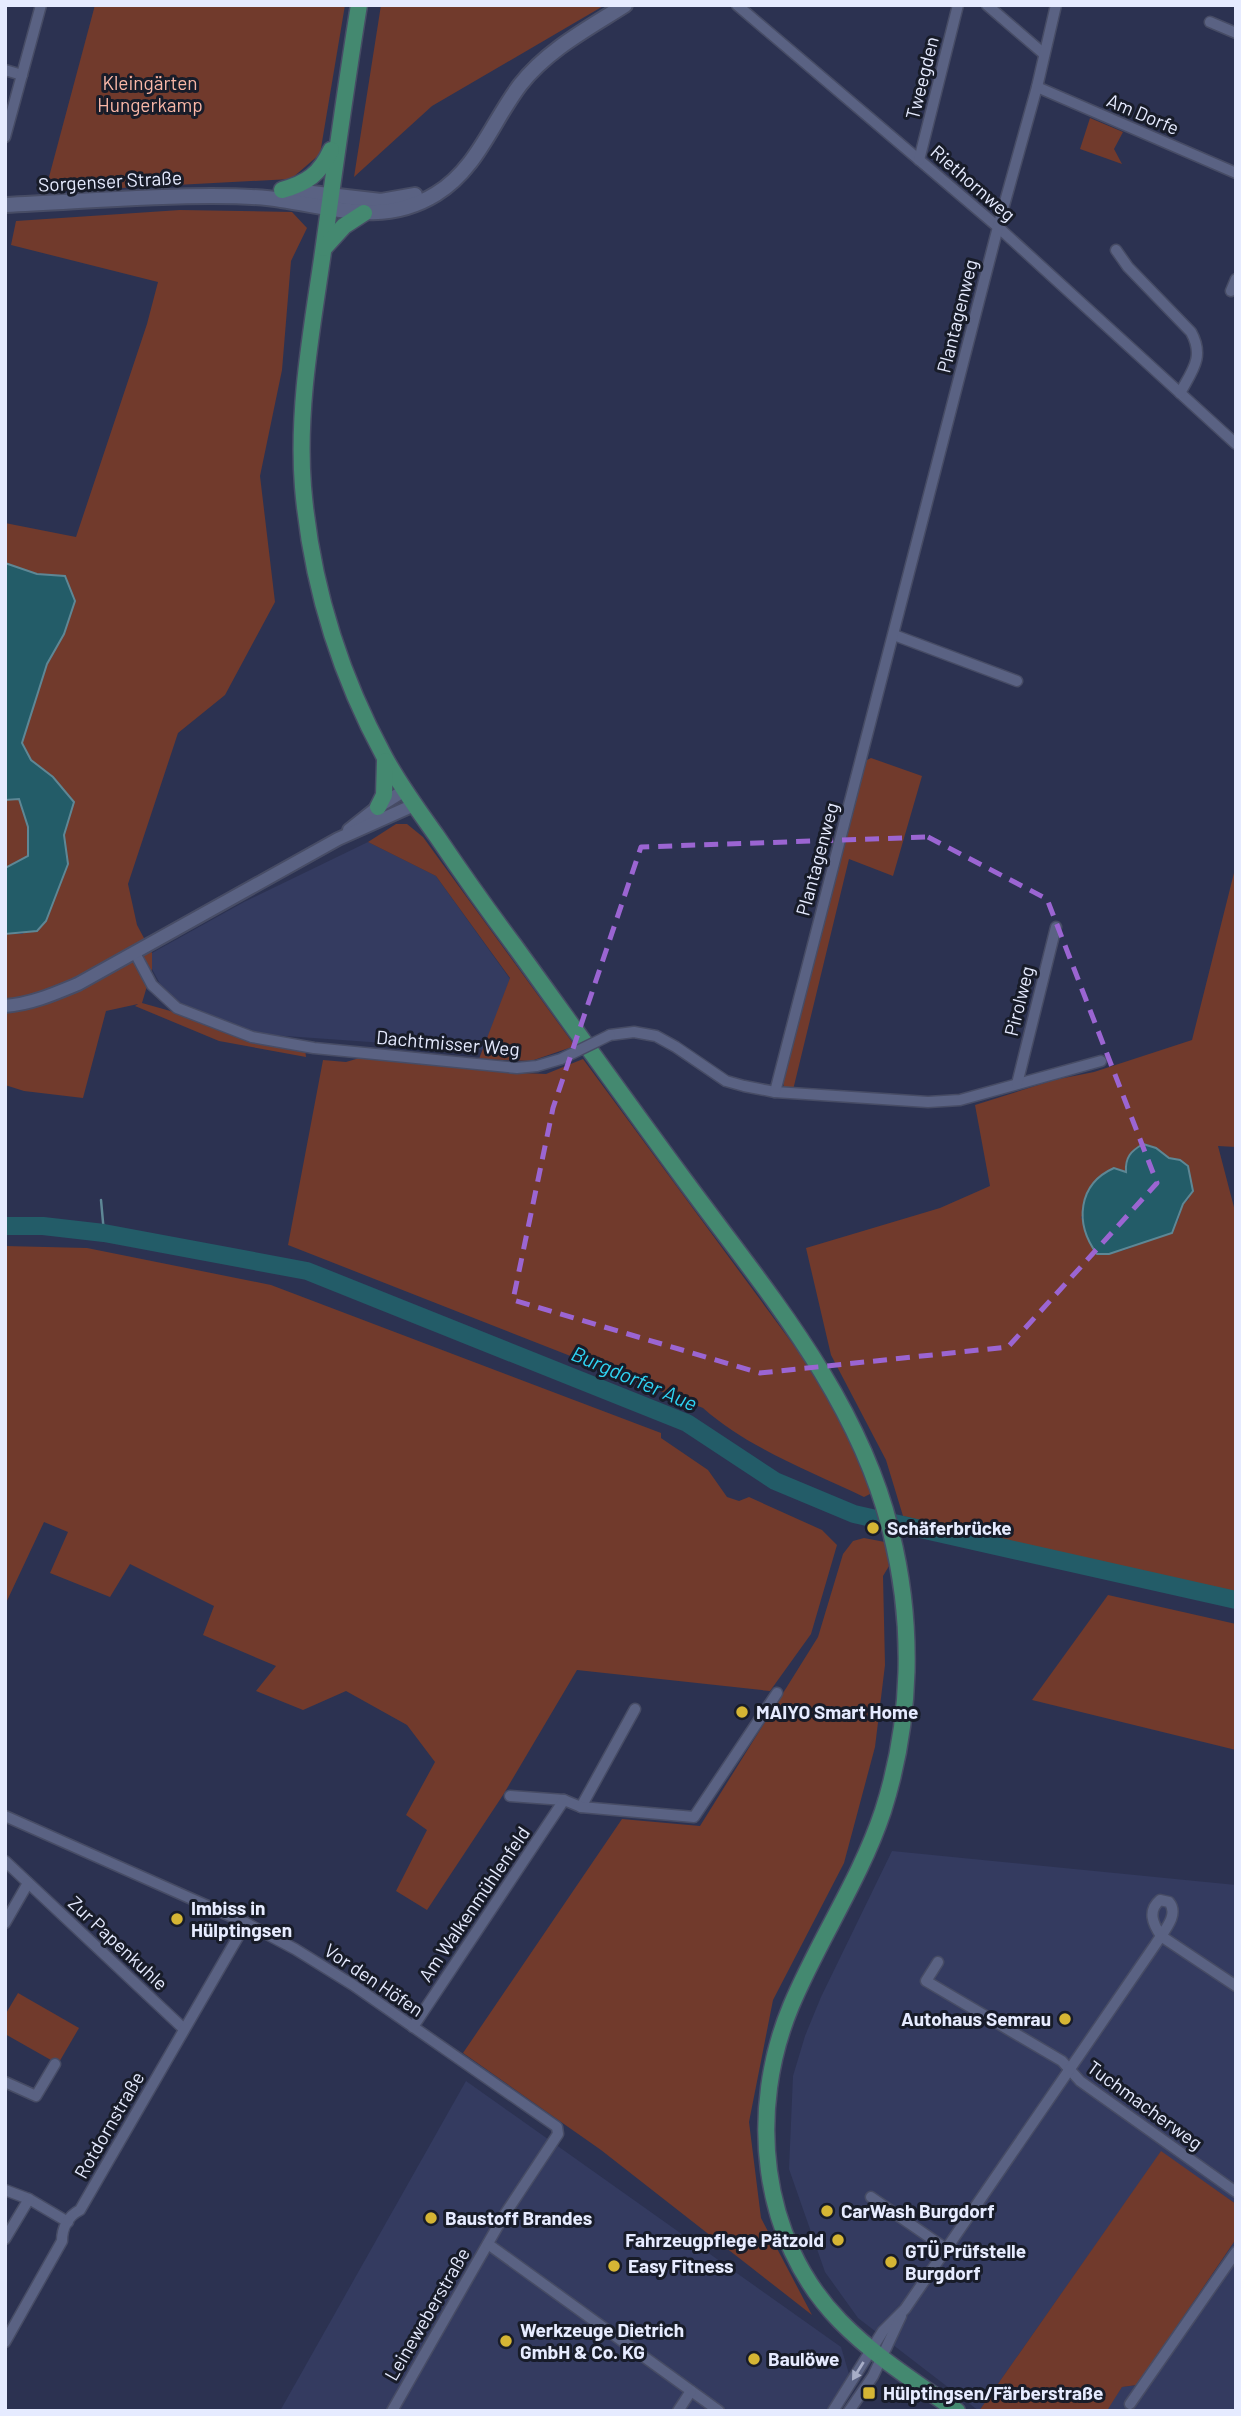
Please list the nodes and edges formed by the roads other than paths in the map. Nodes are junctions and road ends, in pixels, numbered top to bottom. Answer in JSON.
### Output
{"nodes":[{"id":1,"x":41,"y":5,"type":"edge"},
{"id":2,"x":359,"y":5,"type":"edge"},
{"id":3,"x":625,"y":5,"type":"edge"},
{"id":4,"x":737,"y":5,"type":"edge"},
{"id":5,"x":958,"y":5,"type":"edge"},
{"id":6,"x":987,"y":5,"type":"edge"},
{"id":7,"x":1056,"y":5,"type":"edge"},
{"id":8,"x":1210,"y":22,"type":"dead end"},
{"id":9,"x":1236,"y":33,"type":"edge"},
{"id":10,"x":1044,"y":54,"type":"junction"},
{"id":11,"x":5,"y":71,"type":"edge"},
{"id":12,"x":22,"y":75,"type":"junction"},
{"id":13,"x":1037,"y":87,"type":"junction"},
{"id":14,"x":5,"y":137,"type":"edge"},
{"id":15,"x":337,"y":138,"type":"junction"},
{"id":16,"x":485,"y":142,"type":"junction"},
{"id":17,"x":919,"y":160,"type":"junction"},
{"id":18,"x":1236,"y":173,"type":"edge"},
{"id":19,"x":282,"y":190,"type":"junction"},
{"id":20,"x":217,"y":196,"type":"junction"},
{"id":21,"x":329,"y":201,"type":"junction"},
{"id":22,"x":5,"y":205,"type":"edge"},
{"id":23,"x":363,"y":213,"type":"junction"},
{"id":24,"x":998,"y":227,"type":"junction"},
{"id":25,"x":324,"y":248,"type":"junction"},
{"id":26,"x":1116,"y":250,"type":"dead end"},
{"id":27,"x":1236,"y":279,"type":"edge"},
{"id":28,"x":1231,"y":291,"type":"dead end"},
{"id":29,"x":1180,"y":393,"type":"junction"},
{"id":30,"x":1236,"y":444,"type":"edge"},
{"id":31,"x":894,"y":635,"type":"junction"},
{"id":32,"x":1017,"y":681,"type":"dead end"},
{"id":33,"x":385,"y":759,"type":"junction"},
{"id":34,"x":405,"y":790,"type":"junction"},
{"id":35,"x":414,"y":804,"type":"junction"},
{"id":36,"x":377,"y":807,"type":"junction"},
{"id":37,"x":338,"y":839,"type":"junction"},
{"id":38,"x":1056,"y":927,"type":"dead end"},
{"id":39,"x":135,"y":953,"type":"junction"},
{"id":40,"x":5,"y":1006,"type":"edge"},
{"id":41,"x":1101,"y":1060,"type":"dead end"},
{"id":42,"x":1017,"y":1084,"type":"junction"},
{"id":43,"x":775,"y":1092,"type":"junction"},
{"id":44,"x":777,"y":1693,"type":"dead end"},
{"id":45,"x":635,"y":1709,"type":"dead end"},
{"id":46,"x":510,"y":1796,"type":"dead end"},
{"id":47,"x":564,"y":1800,"type":"junction"},
{"id":48,"x":581,"y":1807,"type":"junction"},
{"id":49,"x":5,"y":1816,"type":"edge"},
{"id":50,"x":5,"y":1861,"type":"edge"},
{"id":51,"x":28,"y":1883,"type":"junction"},
{"id":52,"x":5,"y":1923,"type":"edge"},
{"id":53,"x":246,"y":1923,"type":"junction"},
{"id":54,"x":938,"y":1962,"type":"dead end"},
{"id":55,"x":1236,"y":1986,"type":"edge"},
{"id":56,"x":413,"y":2027,"type":"junction"},
{"id":57,"x":184,"y":2029,"type":"junction"},
{"id":58,"x":55,"y":2064,"type":"dead end"},
{"id":59,"x":1069,"y":2069,"type":"junction"},
{"id":60,"x":5,"y":2082,"type":"edge"},
{"id":61,"x":557,"y":2127,"type":"joint"},
{"id":62,"x":5,"y":2190,"type":"edge"},
{"id":63,"x":1236,"y":2192,"type":"edge"},
{"id":64,"x":871,"y":2197,"type":"dead end"},
{"id":65,"x":29,"y":2199,"type":"junction"},
{"id":66,"x":68,"y":2222,"type":"junction"},
{"id":67,"x":5,"y":2239,"type":"edge"},
{"id":68,"x":488,"y":2244,"type":"junction"},
{"id":69,"x":945,"y":2248,"type":"junction"},
{"id":70,"x":1236,"y":2252,"type":"edge"},
{"id":71,"x":5,"y":2342,"type":"edge"},
{"id":72,"x":877,"y":2354,"type":"junction"},
{"id":73,"x":691,"y":2391,"type":"junction"},
{"id":74,"x":1130,"y":2404,"type":"dead end"},
{"id":75,"x":392,"y":2411,"type":"edge"},
{"id":76,"x":678,"y":2411,"type":"edge"},
{"id":77,"x":719,"y":2411,"type":"edge"},
{"id":78,"x":833,"y":2411,"type":"edge"},
{"id":79,"x":849,"y":2411,"type":"edge"},
{"id":80,"x":957,"y":2411,"type":"edge"}],
"edges":[{"from":1,"to":12,"type":"street"},
{"from":2,"to":15,"type":"main road"},
{"from":3,"to":16,"type":"main road"},
{"from":4,"to":17,"type":"street","name":"Riethornweg"},
{"from":5,"to":17,"type":"street","name":"Tweegden"},
{"from":6,"to":10,"type":"street"},
{"from":7,"to":10,"type":"street","name":"Plantagenweg"},
{"from":8,"to":9,"type":"street"},
{"from":10,"to":13,"type":"street","name":"Plantagenweg"},
{"from":11,"to":12,"type":"street"},
{"from":12,"to":14,"type":"street"},
{"from":13,"to":18,"type":"street","name":"Am Dorfe"},
{"from":13,"to":24,"type":"street","name":"Plantagenweg"},
{"from":15,"to":19,"type":"main road"},
{"from":15,"to":21,"type":"main road"},
{"from":16,"to":21,"type":"main road"},
{"from":16,"to":23,"type":"main road"},
{"from":17,"to":24,"type":"street","name":"Riethornweg"},
{"from":19,"to":20,"type":"main road"},
{"from":19,"to":21,"type":"main road"},
{"from":20,"to":21,"type":"main road"},
{"from":20,"to":22,"type":"main road","name":"Sorgenser Straße"},
{"from":21,"to":23,"type":"main road"},
{"from":21,"to":25,"type":"main road"},
{"from":23,"to":25,"type":"main road"},
{"from":24,"to":29,"type":"street","name":"Riethornweg"},
{"from":24,"to":31,"type":"street","name":"Plantagenweg"},
{"from":25,"to":33,"type":"main road"},
{"from":26,"to":29,"type":"street"},
{"from":27,"to":28,"type":"street"},
{"from":29,"to":30,"type":"street","name":"Riethornweg"},
{"from":31,"to":32,"type":"street"},
{"from":31,"to":43,"type":"street","name":"Plantagenweg"},
{"from":33,"to":34,"type":"main road"},
{"from":33,"to":36,"type":"main road"},
{"from":34,"to":35,"type":"main road"},
{"from":34,"to":36,"type":"street"},
{"from":35,"to":37,"type":"street"},
{"from":35,"to":72,"type":"main road"},
{"from":36,"to":37,"type":"street"},
{"from":37,"to":39,"type":"street"},
{"from":38,"to":42,"type":"street","name":"Pirolweg"},
{"from":39,"to":40,"type":"street"},
{"from":39,"to":43,"type":"street","name":"Dachtmisser Weg","bridge":true},
{"from":41,"to":42,"type":"street","name":"Dachtmisser Weg"},
{"from":42,"to":43,"type":"street","name":"Dachtmisser Weg"},
{"from":44,"to":48,"type":"street","name":"Am Walkenmühlenfeld"},
{"from":45,"to":48,"type":"street"},
{"from":46,"to":47,"type":"street","name":"Am Walkenmühlenfeld"},
{"from":47,"to":48,"type":"street","name":"Am Walkenmühlenfeld"},
{"from":47,"to":56,"type":"street","name":"Am Walkenmühlenfeld"},
{"from":49,"to":53,"type":"street","name":"Vor den Höfen"},
{"from":50,"to":51,"type":"street","name":"Zur Papenkuhle"},
{"from":51,"to":52,"type":"street"},
{"from":51,"to":57,"type":"street","name":"Zur Papenkuhle"},
{"from":53,"to":56,"type":"street","name":"Vor den Höfen"},
{"from":53,"to":57,"type":"street","name":"Rotdornstraße"},
{"from":54,"to":59,"type":"street","name":"Tuchmacherweg"},
{"from":55,"to":59,"type":"street"},
{"from":56,"to":61,"type":"street","name":"Vor den Höfen"},
{"from":57,"to":66,"type":"street","name":"Rotdornstraße"},
{"from":58,"to":60,"type":"street"},
{"from":59,"to":63,"type":"street","name":"Tuchmacherweg"},
{"from":59,"to":69,"type":"street"},
{"from":61,"to":68,"type":"street","name":"Leineweberstraße"},
{"from":62,"to":65,"type":"street"},
{"from":64,"to":69,"type":"street"},
{"from":65,"to":66,"type":"street"},
{"from":65,"to":67,"type":"street"},
{"from":66,"to":71,"type":"street","name":"Rotdornstraße"},
{"from":68,"to":73,"type":"street"},
{"from":68,"to":75,"type":"street","name":"Leineweberstraße"},
{"from":69,"to":72,"type":"street"},
{"from":70,"to":74,"type":"street"},
{"from":72,"to":78,"type":"street","one_way":true},
{"from":72,"to":79,"type":"street"},
{"from":72,"to":80,"type":"main road"},
{"from":73,"to":76,"type":"street"},
{"from":73,"to":77,"type":"street"}]}
